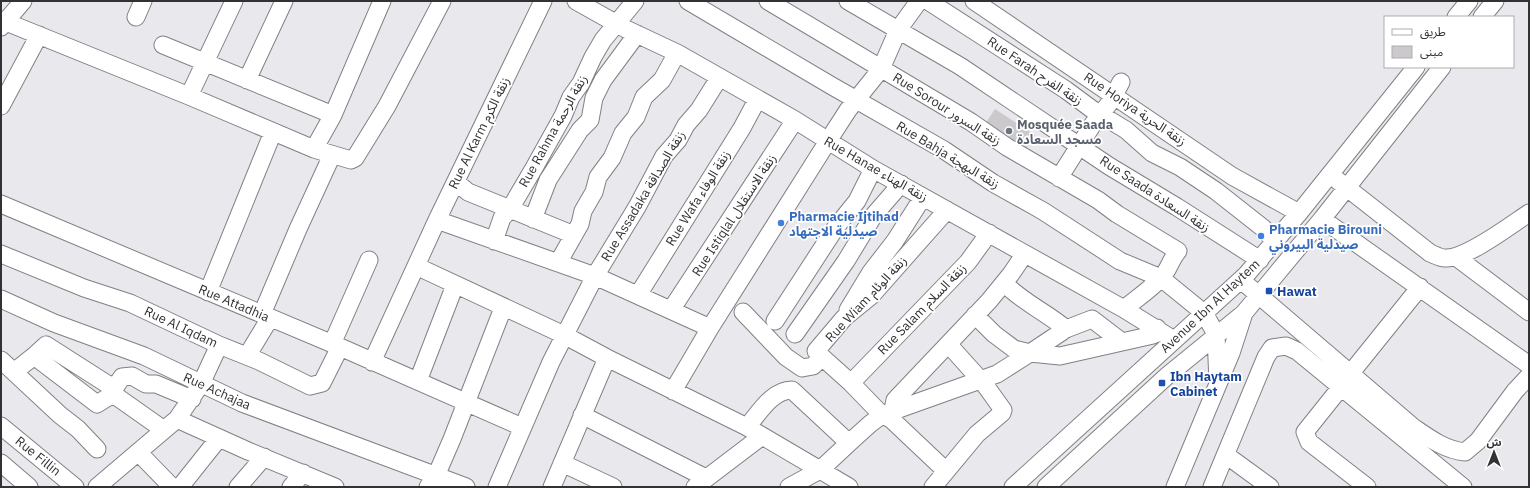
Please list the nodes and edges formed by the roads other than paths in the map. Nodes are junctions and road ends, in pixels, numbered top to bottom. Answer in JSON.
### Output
{"nodes":[{"id":1,"x":23,"y":1,"type":"edge"},
{"id":2,"x":143,"y":1,"type":"edge"},
{"id":3,"x":234,"y":1,"type":"edge"},
{"id":4,"x":284,"y":1,"type":"edge"},
{"id":5,"x":382,"y":1,"type":"edge"},
{"id":6,"x":442,"y":1,"type":"edge"},
{"id":7,"x":542,"y":1,"type":"edge"},
{"id":8,"x":635,"y":1,"type":"edge"},
{"id":9,"x":688,"y":1,"type":"edge"},
{"id":10,"x":768,"y":1,"type":"edge"},
{"id":11,"x":848,"y":1,"type":"edge"},
{"id":12,"x":919,"y":1,"type":"edge"},
{"id":13,"x":928,"y":1,"type":"edge"},
{"id":14,"x":974,"y":1,"type":"edge"},
{"id":15,"x":1469,"y":1,"type":"edge"},
{"id":16,"x":1495,"y":1,"type":"edge"},
{"id":17,"x":583,"y":3,"type":"edge"},
{"id":18,"x":1457,"y":16,"type":"edge"},
{"id":19,"x":1483,"y":16,"type":"edge"},
{"id":20,"x":136,"y":17,"type":"dead end"},
{"id":21,"x":2,"y":23,"type":"edge"},
{"id":22,"x":616,"y":24,"type":"junction"},
{"id":23,"x":898,"y":30,"type":"junction"},
{"id":24,"x":637,"y":34,"type":"junction"},
{"id":25,"x":39,"y":35,"type":"junction"},
{"id":26,"x":162,"y":45,"type":"dead end"},
{"id":27,"x":676,"y":53,"type":"junction"},
{"id":28,"x":204,"y":61,"type":"junction"},
{"id":29,"x":1415,"y":68,"type":"edge"},
{"id":30,"x":1441,"y":68,"type":"edge"},
{"id":31,"x":881,"y":69,"type":"junction"},
{"id":32,"x":719,"y":78,"type":"junction"},
{"id":33,"x":247,"y":80,"type":"junction"},
{"id":34,"x":1118,"y":89,"type":"junction"},
{"id":35,"x":189,"y":96,"type":"junction"},
{"id":36,"x":757,"y":100,"type":"junction"},
{"id":37,"x":856,"y":100,"type":"junction"},
{"id":38,"x":1,"y":106,"type":"edge"},
{"id":39,"x":332,"y":115,"type":"junction"},
{"id":40,"x":1101,"y":115,"type":"junction"},
{"id":41,"x":795,"y":120,"type":"junction"},
{"id":42,"x":273,"y":132,"type":"junction"},
{"id":43,"x":828,"y":141,"type":"junction"},
{"id":44,"x":1080,"y":145,"type":"junction"},
{"id":45,"x":314,"y":149,"type":"junction"},
{"id":46,"x":332,"y":155,"type":"junction"},
{"id":47,"x":873,"y":169,"type":"junction"},
{"id":48,"x":1329,"y":173,"type":"junction"},
{"id":49,"x":1059,"y":178,"type":"junction"},
{"id":50,"x":456,"y":182,"type":"junction"},
{"id":51,"x":902,"y":184,"type":"junction"},
{"id":52,"x":1346,"y":187,"type":"junction"},
{"id":53,"x":923,"y":197,"type":"junction"},
{"id":54,"x":1,"y":204,"type":"edge"},
{"id":55,"x":510,"y":210,"type":"junction"},
{"id":56,"x":947,"y":210,"type":"junction"},
{"id":57,"x":1299,"y":213,"type":"junction"},
{"id":58,"x":1529,"y":213,"type":"edge"},
{"id":59,"x":533,"y":219,"type":"junction"},
{"id":60,"x":437,"y":220,"type":"junction"},
{"id":61,"x":1322,"y":220,"type":"junction"},
{"id":62,"x":989,"y":233,"type":"junction"},
{"id":63,"x":574,"y":235,"type":"junction"},
{"id":64,"x":494,"y":241,"type":"junction"},
{"id":65,"x":1274,"y":242,"type":"junction"},
{"id":66,"x":1,"y":254,"type":"edge"},
{"id":67,"x":1024,"y":255,"type":"junction"},
{"id":68,"x":1456,"y":257,"type":"junction"},
{"id":69,"x":369,"y":260,"type":"dead end"},
{"id":70,"x":1260,"y":260,"type":"junction"},
{"id":71,"x":558,"y":263,"type":"junction"},
{"id":72,"x":416,"y":266,"type":"junction"},
{"id":73,"x":595,"y":276,"type":"junction"},
{"id":74,"x":1161,"y":278,"type":"junction"},
{"id":75,"x":1241,"y":280,"type":"junction"},
{"id":76,"x":1004,"y":283,"type":"junction"},
{"id":77,"x":455,"y":285,"type":"junction"},
{"id":78,"x":1420,"y":287,"type":"junction"},
{"id":79,"x":208,"y":292,"type":"junction"},
{"id":80,"x":638,"y":295,"type":"junction"},
{"id":81,"x":1259,"y":297,"type":"junction"},
{"id":82,"x":1,"y":299,"type":"edge"},
{"id":83,"x":724,"y":307,"type":"junction"},
{"id":84,"x":503,"y":308,"type":"junction"},
{"id":85,"x":1124,"y":309,"type":"junction"},
{"id":86,"x":672,"y":310,"type":"junction"},
{"id":87,"x":743,"y":312,"type":"junction"},
{"id":88,"x":1529,"y":312,"type":"edge"},
{"id":89,"x":1204,"y":313,"type":"junction"},
{"id":90,"x":1244,"y":313,"type":"junction"},
{"id":91,"x":975,"y":314,"type":"junction"},
{"id":92,"x":266,"y":316,"type":"junction"},
{"id":93,"x":844,"y":318,"type":"junction"},
{"id":94,"x":775,"y":321,"type":"junction"},
{"id":95,"x":710,"y":328,"type":"junction"},
{"id":96,"x":1157,"y":328,"type":"junction"},
{"id":97,"x":1066,"y":329,"type":"junction"},
{"id":98,"x":795,"y":334,"type":"junction"},
{"id":99,"x":1216,"y":334,"type":"junction"},
{"id":100,"x":564,"y":335,"type":"junction"},
{"id":101,"x":1174,"y":340,"type":"junction"},
{"id":102,"x":1122,"y":342,"type":"junction"},
{"id":103,"x":219,"y":345,"type":"junction"},
{"id":104,"x":949,"y":345,"type":"junction"},
{"id":105,"x":336,"y":346,"type":"junction"},
{"id":106,"x":1030,"y":353,"type":"junction"},
{"id":107,"x":819,"y":354,"type":"junction"},
{"id":108,"x":34,"y":356,"type":"junction"},
{"id":109,"x":247,"y":356,"type":"junction"},
{"id":110,"x":607,"y":358,"type":"junction"},
{"id":111,"x":1,"y":360,"type":"edge"},
{"id":112,"x":372,"y":362,"type":"junction"},
{"id":113,"x":1529,"y":365,"type":"edge"},
{"id":114,"x":14,"y":372,"type":"junction"},
{"id":115,"x":1529,"y":376,"type":"edge"},
{"id":116,"x":980,"y":380,"type":"junction"},
{"id":117,"x":418,"y":381,"type":"junction"},
{"id":118,"x":1345,"y":381,"type":"junction"},
{"id":119,"x":851,"y":383,"type":"junction"},
{"id":120,"x":1218,"y":383,"type":"junction"},
{"id":121,"x":201,"y":384,"type":"junction"},
{"id":122,"x":673,"y":391,"type":"junction"},
{"id":123,"x":192,"y":399,"type":"junction"},
{"id":124,"x":467,"y":402,"type":"junction"},
{"id":125,"x":888,"y":413,"type":"junction"},
{"id":126,"x":582,"y":415,"type":"junction"},
{"id":127,"x":177,"y":419,"type":"junction"},
{"id":128,"x":1,"y":426,"type":"edge"},
{"id":129,"x":522,"y":427,"type":"junction"},
{"id":130,"x":748,"y":427,"type":"junction"},
{"id":131,"x":164,"y":430,"type":"junction"},
{"id":132,"x":762,"y":436,"type":"junction"},
{"id":133,"x":219,"y":438,"type":"junction"},
{"id":134,"x":850,"y":443,"type":"junction"},
{"id":135,"x":97,"y":449,"type":"dead end"},
{"id":136,"x":138,"y":452,"type":"junction"},
{"id":137,"x":1226,"y":455,"type":"junction"},
{"id":138,"x":264,"y":457,"type":"junction"},
{"id":139,"x":562,"y":464,"type":"junction"},
{"id":140,"x":4,"y":470,"type":"edge"},
{"id":141,"x":820,"y":470,"type":"junction"},
{"id":142,"x":946,"y":471,"type":"junction"},
{"id":143,"x":303,"y":473,"type":"junction"},
{"id":144,"x":432,"y":481,"type":"edge"},
{"id":145,"x":1055,"y":484,"type":"edge"},
{"id":146,"x":699,"y":485,"type":"edge"},
{"id":147,"x":102,"y":486,"type":"edge"},
{"id":148,"x":29,"y":487,"type":"edge"},
{"id":149,"x":75,"y":487,"type":"edge"},
{"id":150,"x":172,"y":487,"type":"edge"},
{"id":151,"x":180,"y":487,"type":"edge"},
{"id":152,"x":238,"y":487,"type":"edge"},
{"id":153,"x":291,"y":487,"type":"edge"},
{"id":154,"x":335,"y":487,"type":"edge"},
{"id":155,"x":466,"y":487,"type":"edge"},
{"id":156,"x":497,"y":487,"type":"edge"},
{"id":157,"x":552,"y":487,"type":"edge"},
{"id":158,"x":613,"y":487,"type":"edge"},
{"id":159,"x":789,"y":487,"type":"edge"},
{"id":160,"x":849,"y":487,"type":"edge"},
{"id":161,"x":933,"y":487,"type":"edge"},
{"id":162,"x":1013,"y":487,"type":"edge"},
{"id":163,"x":1175,"y":487,"type":"edge"},
{"id":164,"x":1212,"y":487,"type":"edge"},
{"id":165,"x":1270,"y":487,"type":"edge"},
{"id":166,"x":1367,"y":487,"type":"edge"},
{"id":167,"x":1463,"y":487,"type":"edge"}],
"edges":[{"from":1,"to":21,"type":"street"},
{"from":2,"to":20,"type":"street"},
{"from":3,"to":28,"type":"street"},
{"from":4,"to":33,"type":"street"},
{"from":5,"to":39,"type":"street"},
{"from":6,"to":46,"type":"street"},
{"from":7,"to":50,"type":"street","name":"Rue Al Karm زنقة الكرم"},
{"from":8,"to":22,"type":"street","name":"Rue Rahma زنقة الرحمة"},
{"from":9,"to":37,"type":"street","name":"Rue Bahja زنقة البهجة"},
{"from":10,"to":31,"type":"street","name":"Rue Sorour زنقة السرور"},
{"from":11,"to":23,"type":"street","name":"Rue Saada زنقة السعادة"},
{"from":12,"to":23,"type":"street"},
{"from":13,"to":40,"type":"street","name":"Rue Farah زنقة الفرح"},
{"from":14,"to":34,"type":"street","name":"Rue Horiya زنقة الحرية"},
{"from":15,"to":18,"type":"street"},
{"from":16,"to":19,"type":"street"},
{"from":17,"to":22,"type":"street","name":"Rue Hanae زنقة الهناء"},
{"from":21,"to":25,"type":"street"},
{"from":22,"to":24,"type":"street","name":"Rue Hanae زنقة الهناء"},
{"from":22,"to":55,"type":"street","name":"Rue Rahma زنقة الرحمة"},
{"from":23,"to":31,"type":"street"},
{"from":23,"to":44,"type":"street","name":"Rue Saada زنقة السعادة"},
{"from":24,"to":27,"type":"street","name":"Rue Hanae زنقة الهناء"},
{"from":24,"to":59,"type":"street"},
{"from":25,"to":35,"type":"street"},
{"from":25,"to":38,"type":"street"},
{"from":26,"to":28,"type":"street"},
{"from":27,"to":32,"type":"street","name":"Rue Hanae زنقة الهناء"},
{"from":27,"to":63,"type":"street"},
{"from":28,"to":33,"type":"street"},
{"from":28,"to":35,"type":"street"},
{"from":29,"to":48,"type":"street","name":"Avenue Ibn Al Haytem"},
{"from":30,"to":52,"type":"street","name":"Avenue Ibn Al Haytem"},
{"from":31,"to":37,"type":"street"},
{"from":31,"to":49,"type":"street","name":"Rue Sorour زنقة السرور"},
{"from":32,"to":36,"type":"street","name":"Rue Hanae زنقة الهناء"},
{"from":32,"to":73,"type":"street","name":"Rue Assadaka زنقة الصداقة"},
{"from":33,"to":39,"type":"street"},
{"from":34,"to":40,"type":"street"},
{"from":34,"to":57,"type":"street","name":"Rue Horiya زنقة الحرية"},
{"from":35,"to":42,"type":"street"},
{"from":36,"to":41,"type":"street","name":"Rue Hanae زنقة الهناء"},
{"from":36,"to":80,"type":"street","name":"Rue Wafa زنقة الوفاء"},
{"from":37,"to":43,"type":"street"},
{"from":37,"to":74,"type":"street","name":"Rue Bahja زنقة البهجة"},
{"from":39,"to":45,"type":"street"},
{"from":40,"to":44,"type":"street"},
{"from":40,"to":65,"type":"street","name":"Rue Farah زنقة الفرح"},
{"from":41,"to":43,"type":"street","name":"Rue Hanae زنقة الهناء"},
{"from":41,"to":86,"type":"street","name":"Rue Istiqlal زنقة الاستقلال"},
{"from":42,"to":45,"type":"street"},
{"from":42,"to":79,"type":"street"},
{"from":43,"to":47,"type":"street","name":"Rue Hanae زنقة الهناء"},
{"from":43,"to":83,"type":"street"},
{"from":44,"to":49,"type":"street"},
{"from":44,"to":70,"type":"street","name":"Rue Saada زنقة السعادة"},
{"from":45,"to":46,"type":"street"},
{"from":46,"to":92,"type":"street"},
{"from":47,"to":51,"type":"street","name":"Rue Hanae زنقة الهناء"},
{"from":47,"to":94,"type":"street"},
{"from":48,"to":52,"type":"street"},
{"from":48,"to":57,"type":"street","name":"Avenue Ibn Al Haytem"},
{"from":49,"to":74,"type":"street","name":"Rue Sorour زنقة السرور"},
{"from":50,"to":55,"type":"street"},
{"from":50,"to":60,"type":"street","name":"Rue Al Karm زنقة الكرم"},
{"from":51,"to":53,"type":"street","name":"Rue Hanae زنقة الهناء"},
{"from":51,"to":98,"type":"street"},
{"from":52,"to":61,"type":"street","name":"Avenue Ibn Al Haytem"},
{"from":52,"to":68,"type":"street"},
{"from":53,"to":56,"type":"street","name":"Rue Hanae زنقة الهناء"},
{"from":53,"to":93,"type":"street"},
{"from":54,"to":79,"type":"street","name":"Rue Attadhia"},
{"from":55,"to":59,"type":"street"},
{"from":55,"to":64,"type":"street","name":"Rue Rahma زنقة الرحمة"},
{"from":56,"to":62,"type":"street","name":"Rue Hanae زنقة الهناء"},
{"from":56,"to":93,"type":"street","name":"Rue Wiam زنقة الوئام"},
{"from":57,"to":65,"type":"street","name":"Avenue Ibn Al Haytem"},
{"from":58,"to":68,"type":"street"},
{"from":59,"to":63,"type":"street"},
{"from":60,"to":64,"type":"street"},
{"from":60,"to":72,"type":"street","name":"Rue Al Karm زنقة الكرم"},
{"from":61,"to":78,"type":"street"},
{"from":61,"to":81,"type":"street","name":"Avenue Ibn Al Haytem"},
{"from":62,"to":67,"type":"street","name":"Rue Hanae زنقة الهناء"},
{"from":62,"to":119,"type":"street","name":"Rue Salam زنقة السلام"},
{"from":63,"to":71,"type":"street"},
{"from":64,"to":71,"type":"street"},
{"from":65,"to":70,"type":"street","name":"Avenue Ibn Al Haytem"},
{"from":66,"to":103,"type":"street","name":"Rue Al Iqdam"},
{"from":67,"to":76,"type":"street"},
{"from":67,"to":85,"type":"street","name":"Rue Hanae زنقة الهناء"},
{"from":68,"to":88,"type":"street"},
{"from":69,"to":105,"type":"street"},
{"from":70,"to":75,"type":"street","name":"Avenue Ibn Al Haytem"},
{"from":71,"to":73,"type":"street"},
{"from":72,"to":77,"type":"street"},
{"from":72,"to":112,"type":"street","name":"Rue Al Karm زنقة الكرم"},
{"from":73,"to":80,"type":"street"},
{"from":73,"to":100,"type":"street","name":"Rue Assadaka زنقة الصداقة"},
{"from":74,"to":85,"type":"street","name":"Rue Sorour زنقة السرور"},
{"from":74,"to":89,"type":"street","name":"Rue Bahja زنقة البهجة"},
{"from":75,"to":81,"type":"street"},
{"from":75,"to":89,"type":"street","name":"Avenue Ibn Al Haytem"},
{"from":76,"to":91,"type":"street"},
{"from":76,"to":97,"type":"street"},
{"from":77,"to":84,"type":"street"},
{"from":77,"to":117,"type":"street"},
{"from":78,"to":113,"type":"street"},
{"from":78,"to":118,"type":"street"},
{"from":79,"to":92,"type":"street","name":"Rue Attadhia"},
{"from":80,"to":86,"type":"street"},
{"from":81,"to":90,"type":"street","name":"Avenue Ibn Al Haytem"},
{"from":81,"to":118,"type":"street"},
{"from":82,"to":121,"type":"street","name":"Rue Achajaa"},
{"from":83,"to":87,"type":"street"},
{"from":83,"to":95,"type":"street"},
{"from":84,"to":100,"type":"street"},
{"from":84,"to":124,"type":"street"},
{"from":85,"to":96,"type":"street","name":"Rue Hanae زنقة الهناء"},
{"from":86,"to":95,"type":"street"},
{"from":87,"to":94,"type":"street"},
{"from":87,"to":107,"type":"street","name":"Rue Wiam زنقة الوئام"},
{"from":89,"to":99,"type":"street"},
{"from":89,"to":101,"type":"street","name":"Avenue Ibn Al Haytem"},
{"from":90,"to":99,"type":"street","name":"Avenue Ibn Al Haytem"},
{"from":90,"to":120,"type":"street"},
{"from":91,"to":104,"type":"street"},
{"from":91,"to":106,"type":"street"},
{"from":92,"to":105,"type":"street","name":"Rue Attadhia"},
{"from":92,"to":109,"type":"street"},
{"from":93,"to":107,"type":"street","name":"Rue Wiam زنقة الوئام"},
{"from":94,"to":98,"type":"street"},
{"from":95,"to":122,"type":"street"},
{"from":96,"to":101,"type":"street","name":"Rue Hanae زنقة الهناء"},
{"from":96,"to":102,"type":"street"},
{"from":97,"to":102,"type":"street"},
{"from":97,"to":106,"type":"street"},
{"from":98,"to":107,"type":"street"},
{"from":99,"to":120,"type":"street"},
{"from":99,"to":145,"type":"street","name":"Avenue Ibn Al Haytem"},
{"from":100,"to":110,"type":"street"},
{"from":100,"to":129,"type":"street","name":"Rue Assadaka زنقة الصداقة"},
{"from":101,"to":162,"type":"street","name":"Avenue Ibn Al Haytem"},
{"from":102,"to":106,"type":"street"},
{"from":103,"to":109,"type":"street","name":"Rue Al Iqdam"},
{"from":103,"to":121,"type":"street"},
{"from":104,"to":116,"type":"street"},
{"from":104,"to":125,"type":"street"},
{"from":105,"to":109,"type":"street","name":"Rue Al Iqdam"},
{"from":105,"to":112,"type":"street","name":"Rue Attadhia"},
{"from":106,"to":116,"type":"street"},
{"from":107,"to":119,"type":"street"},
{"from":108,"to":114,"type":"street"},
{"from":108,"to":123,"type":"street"},
{"from":108,"to":131,"type":"street"},
{"from":110,"to":122,"type":"street"},
{"from":110,"to":126,"type":"street"},
{"from":111,"to":114,"type":"street"},
{"from":112,"to":117,"type":"street","name":"Rue Attadhia"},
{"from":114,"to":135,"type":"street"},
{"from":115,"to":118,"type":"street"},
{"from":116,"to":125,"type":"street"},
{"from":116,"to":142,"type":"street"},
{"from":117,"to":124,"type":"street","name":"Rue Attadhia"},
{"from":118,"to":137,"type":"street"},
{"from":118,"to":166,"type":"street"},
{"from":118,"to":167,"type":"street"},
{"from":119,"to":125,"type":"street"},
{"from":120,"to":163,"type":"street"},
{"from":121,"to":123,"type":"street"},
{"from":121,"to":144,"type":"street","name":"Rue Achajaa"},
{"from":122,"to":130,"type":"street"},
{"from":123,"to":127,"type":"street"},
{"from":124,"to":129,"type":"street","name":"Rue Attadhia"},
{"from":124,"to":144,"type":"street"},
{"from":125,"to":134,"type":"street"},
{"from":125,"to":142,"type":"street"},
{"from":126,"to":139,"type":"street"},
{"from":126,"to":146,"type":"street"},
{"from":127,"to":131,"type":"street"},
{"from":127,"to":133,"type":"street"},
{"from":128,"to":149,"type":"street","name":"Rue Fillin"},
{"from":129,"to":156,"type":"street","name":"Rue Assadaka زنقة الصداقة"},
{"from":130,"to":132,"type":"street"},
{"from":130,"to":134,"type":"street"},
{"from":131,"to":136,"type":"street"},
{"from":132,"to":141,"type":"street"},
{"from":132,"to":146,"type":"street"},
{"from":133,"to":138,"type":"street"},
{"from":133,"to":151,"type":"street"},
{"from":134,"to":141,"type":"street"},
{"from":136,"to":147,"type":"street"},
{"from":136,"to":150,"type":"street"},
{"from":137,"to":164,"type":"street"},
{"from":137,"to":165,"type":"street"},
{"from":138,"to":143,"type":"street"},
{"from":138,"to":152,"type":"street"},
{"from":139,"to":157,"type":"street"},
{"from":139,"to":158,"type":"street"},
{"from":140,"to":148,"type":"street"},
{"from":141,"to":159,"type":"street"},
{"from":141,"to":160,"type":"street"},
{"from":142,"to":161,"type":"street"},
{"from":143,"to":153,"type":"street"},
{"from":143,"to":154,"type":"street"},
{"from":144,"to":155,"type":"street","name":"Rue Achajaa"}]}
